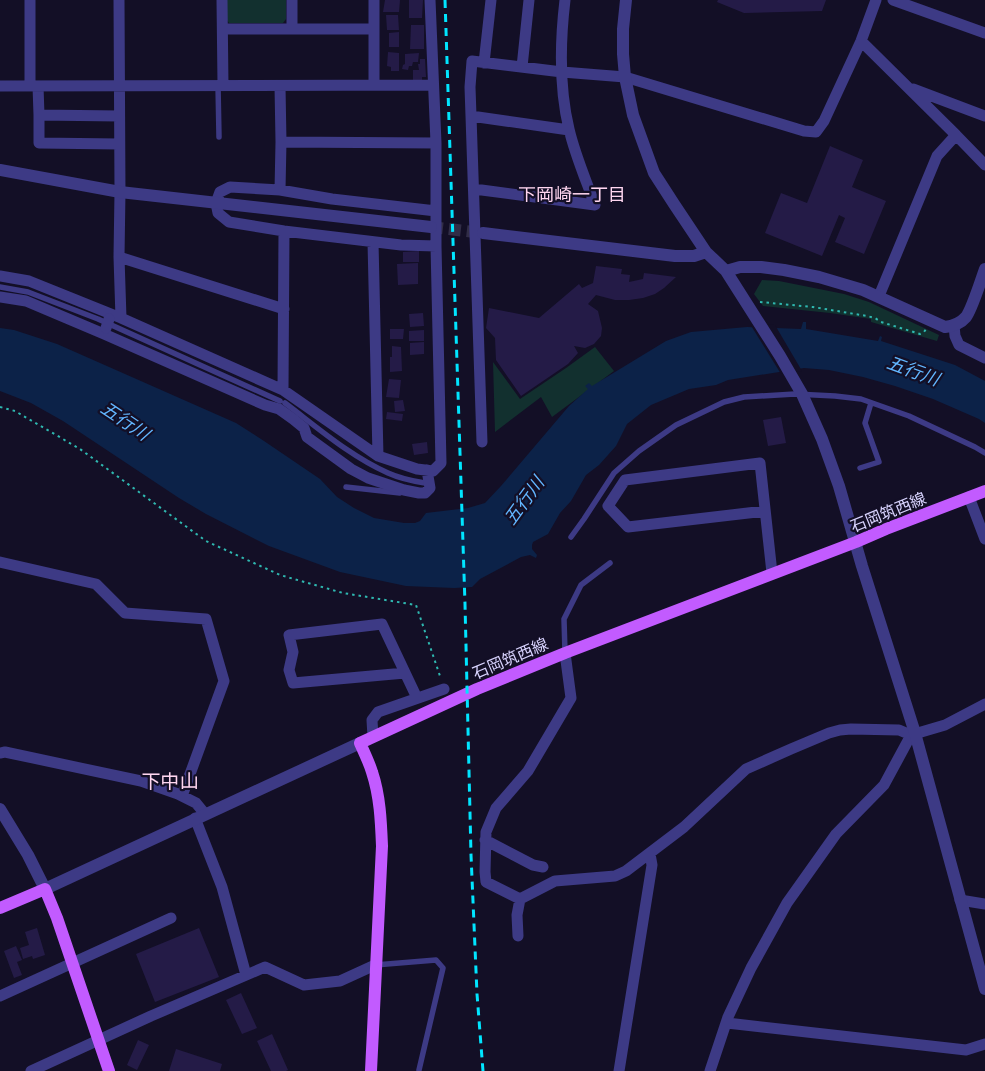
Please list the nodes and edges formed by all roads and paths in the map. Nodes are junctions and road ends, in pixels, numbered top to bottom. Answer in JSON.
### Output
{"nodes":[{"id":1,"x":30,"y":0,"type":"edge"},
{"id":2,"x":119,"y":0,"type":"edge"},
{"id":3,"x":222,"y":0,"type":"edge"},
{"id":4,"x":292,"y":0,"type":"edge"},
{"id":5,"x":374,"y":0,"type":"edge"},
{"id":6,"x":430,"y":0,"type":"edge"},
{"id":7,"x":491,"y":0,"type":"edge"},
{"id":8,"x":529,"y":0,"type":"edge"},
{"id":9,"x":565,"y":0,"type":"edge"},
{"id":10,"x":626,"y":0,"type":"edge"},
{"id":11,"x":876,"y":0,"type":"edge"},
{"id":12,"x":893,"y":0,"type":"edge"},
{"id":13,"x":223,"y":29,"type":"junction"},
{"id":14,"x":292,"y":29,"type":"junction"},
{"id":15,"x":374,"y":30,"type":"junction"},
{"id":16,"x":985,"y":33,"type":"edge"},
{"id":17,"x":861,"y":41,"type":"junction"},
{"id":18,"x":484,"y":63,"type":"junction"},
{"id":19,"x":522,"y":67,"type":"junction"},
{"id":20,"x":562,"y":72,"type":"junction"},
{"id":21,"x":624,"y":77,"type":"junction"},
{"id":22,"x":221,"y":85,"type":"junction"},
{"id":23,"x":374,"y":85,"type":"junction"},
{"id":24,"x":433,"y":85,"type":"junction"},
{"id":25,"x":0,"y":86,"type":"edge"},
{"id":26,"x":34,"y":86,"type":"junction"},
{"id":27,"x":119,"y":86,"type":"junction"},
{"id":28,"x":280,"y":86,"type":"junction"},
{"id":29,"x":909,"y":88,"type":"junction"},
{"id":30,"x":39,"y":115,"type":"junction"},
{"id":31,"x":119,"y":116,"type":"junction"},
{"id":32,"x":471,"y":116,"type":"junction"},
{"id":33,"x":985,"y":116,"type":"edge"},
{"id":34,"x":569,"y":130,"type":"junction"},
{"id":35,"x":956,"y":135,"type":"junction"},
{"id":36,"x":219,"y":137,"type":"dead end"},
{"id":37,"x":281,"y":142,"type":"junction"},
{"id":38,"x":436,"y":143,"type":"junction"},
{"id":39,"x":119,"y":144,"type":"junction"},
{"id":40,"x":985,"y":165,"type":"edge"},
{"id":41,"x":0,"y":170,"type":"edge"},
{"id":42,"x":280,"y":190,"type":"junction"},
{"id":43,"x":474,"y":190,"type":"junction"},
{"id":44,"x":120,"y":192,"type":"junction"},
{"id":45,"x":216,"y":203,"type":"junction"},
{"id":46,"x":436,"y":211,"type":"junction"},
{"id":47,"x":431,"y":227,"type":"tunnel mouth"},
{"id":48,"x":284,"y":231,"type":"junction"},
{"id":49,"x":483,"y":233,"type":"tunnel mouth"},
{"id":50,"x":373,"y":242,"type":"junction"},
{"id":51,"x":436,"y":246,"type":"junction"},
{"id":52,"x":706,"y":252,"type":"junction"},
{"id":53,"x":119,"y":257,"type":"junction"},
{"id":54,"x":985,"y":270,"type":"edge"},
{"id":55,"x":726,"y":271,"type":"junction"},
{"id":56,"x":0,"y":276,"type":"edge"},
{"id":57,"x":0,"y":287,"type":"edge"},
{"id":58,"x":879,"y":296,"type":"junction"},
{"id":59,"x":0,"y":297,"type":"edge"},
{"id":60,"x":752,"y":303,"type":"junction"},
{"id":61,"x":284,"y":309,"type":"junction"},
{"id":62,"x":110,"y":323,"type":"junction"},
{"id":63,"x":954,"y":325,"type":"junction"},
{"id":64,"x":927,"y":326,"type":"dead end"},
{"id":65,"x":985,"y":358,"type":"edge"},
{"id":66,"x":800,"y":392,"type":"junction"},
{"id":67,"x":284,"y":400,"type":"junction"},
{"id":68,"x":871,"y":403,"type":"junction"},
{"id":69,"x":0,"y":407,"type":"edge"},
{"id":70,"x":482,"y":442,"type":"dead end"},
{"id":71,"x":985,"y":453,"type":"edge"},
{"id":72,"x":378,"y":456,"type":"junction"},
{"id":73,"x":860,"y":468,"type":"dead end"},
{"id":74,"x":427,"y":470,"type":"junction"},
{"id":75,"x":425,"y":483,"type":"dead end"},
{"id":76,"x":346,"y":487,"type":"dead end"},
{"id":77,"x":985,"y":491,"type":"edge"},
{"id":78,"x":415,"y":492,"type":"junction"},
{"id":79,"x":969,"y":497,"type":"junction"},
{"id":80,"x":765,"y":511,"type":"junction"},
{"id":81,"x":571,"y":537,"type":"dead end"},
{"id":82,"x":985,"y":539,"type":"edge"},
{"id":83,"x":856,"y":542,"type":"junction"},
{"id":84,"x":0,"y":562,"type":"edge"},
{"id":85,"x":610,"y":563,"type":"dead end"},
{"id":86,"x":772,"y":574,"type":"junction"},
{"id":87,"x":565,"y":653,"type":"junction"},
{"id":88,"x":405,"y":673,"type":"junction"},
{"id":89,"x":444,"y":689,"type":"joint"},
{"id":90,"x":417,"y":698,"type":"junction"},
{"id":91,"x":985,"y":704,"type":"edge"},
{"id":92,"x":913,"y":734,"type":"junction"},
{"id":93,"x":373,"y":737,"type":"junction"},
{"id":94,"x":360,"y":743,"type":"junction"},
{"id":95,"x":0,"y":753,"type":"edge"},
{"id":96,"x":182,"y":796,"type":"junction"},
{"id":97,"x":0,"y":809,"type":"edge"},
{"id":98,"x":200,"y":816,"type":"junction"},
{"id":99,"x":485,"y":840,"type":"junction"},
{"id":100,"x":650,"y":854,"type":"junction"},
{"id":101,"x":543,"y":867,"type":"dead end"},
{"id":102,"x":45,"y":889,"type":"junction"},
{"id":103,"x":520,"y":899,"type":"junction"},
{"id":104,"x":960,"y":900,"type":"junction"},
{"id":105,"x":985,"y":904,"type":"edge"},
{"id":106,"x":0,"y":908,"type":"edge"},
{"id":107,"x":171,"y":918,"type":"dead end"},
{"id":108,"x":518,"y":936,"type":"dead end"},
{"id":109,"x":72,"y":963,"type":"junction"},
{"id":110,"x":375,"y":966,"type":"junction"},
{"id":111,"x":246,"y":975,"type":"junction"},
{"id":112,"x":985,"y":989,"type":"edge"},
{"id":113,"x":0,"y":996,"type":"edge"},
{"id":114,"x":727,"y":1023,"type":"junction"},
{"id":115,"x":98,"y":1040,"type":"junction"},
{"id":116,"x":985,"y":1044,"type":"edge"},
{"id":117,"x":420,"y":1070,"type":"edge"},
{"id":118,"x":30,"y":1071,"type":"edge"},
{"id":119,"x":109,"y":1071,"type":"edge"},
{"id":120,"x":371,"y":1071,"type":"edge"},
{"id":121,"x":619,"y":1071,"type":"edge"},
{"id":122,"x":710,"y":1071,"type":"edge"}],
"edges":[{"from":1,"to":26,"type":"street"},
{"from":2,"to":27,"type":"street"},
{"from":3,"to":13,"type":"street"},
{"from":4,"to":14,"type":"street"},
{"from":5,"to":15,"type":"street"},
{"from":6,"to":24,"type":"street"},
{"from":7,"to":18,"type":"street"},
{"from":8,"to":19,"type":"street"},
{"from":9,"to":20,"type":"street"},
{"from":10,"to":21,"type":"street"},
{"from":11,"to":17,"type":"street"},
{"from":12,"to":16,"type":"street"},
{"from":13,"to":14,"type":"street"},
{"from":13,"to":22,"type":"street"},
{"from":14,"to":15,"type":"street"},
{"from":15,"to":23,"type":"street"},
{"from":17,"to":21,"type":"street"},
{"from":17,"to":29,"type":"street"},
{"from":18,"to":19,"type":"street"},
{"from":18,"to":32,"type":"street"},
{"from":19,"to":20,"type":"street"},
{"from":20,"to":21,"type":"street"},
{"from":20,"to":34,"type":"street"},
{"from":21,"to":52,"type":"street"},
{"from":22,"to":27,"type":"street"},
{"from":22,"to":28,"type":"street"},
{"from":22,"to":36,"type":"lane"},
{"from":23,"to":24,"type":"street"},
{"from":23,"to":28,"type":"street"},
{"from":24,"to":38,"type":"street"},
{"from":25,"to":26,"type":"street"},
{"from":26,"to":27,"type":"street"},
{"from":26,"to":30,"type":"street"},
{"from":27,"to":31,"type":"street"},
{"from":28,"to":37,"type":"street"},
{"from":29,"to":33,"type":"street"},
{"from":29,"to":35,"type":"street"},
{"from":30,"to":31,"type":"street"},
{"from":30,"to":39,"type":"street"},
{"from":31,"to":39,"type":"street"},
{"from":32,"to":34,"type":"street"},
{"from":32,"to":43,"type":"street"},
{"from":34,"to":43,"type":"street"},
{"from":35,"to":40,"type":"street"},
{"from":35,"to":58,"type":"street"},
{"from":37,"to":38,"type":"street"},
{"from":37,"to":42,"type":"street"},
{"from":38,"to":46,"type":"street"},
{"from":39,"to":44,"type":"street"},
{"from":41,"to":44,"type":"street"},
{"from":42,"to":45,"type":"street"},
{"from":42,"to":46,"type":"street"},
{"from":43,"to":70,"type":"street"},
{"from":44,"to":45,"type":"street"},
{"from":44,"to":53,"type":"street"},
{"from":45,"to":47,"type":"street"},
{"from":45,"to":48,"type":"street"},
{"from":46,"to":51,"type":"street"},
{"from":48,"to":50,"type":"street"},
{"from":48,"to":61,"type":"street"},
{"from":49,"to":52,"type":"street"},
{"from":50,"to":51,"type":"street"},
{"from":50,"to":72,"type":"street"},
{"from":51,"to":74,"type":"street"},
{"from":52,"to":55,"type":"street"},
{"from":53,"to":61,"type":"street"},
{"from":53,"to":62,"type":"street"},
{"from":54,"to":63,"type":"street"},
{"from":55,"to":58,"type":"street"},
{"from":55,"to":60,"type":"street"},
{"from":56,"to":62,"type":"street"},
{"from":57,"to":67,"type":"lane"},
{"from":58,"to":63,"type":"street"},
{"from":59,"to":62,"type":"street"},
{"from":60,"to":64,"type":"path"},
{"from":60,"to":66,"type":"street"},
{"from":61,"to":67,"type":"street"},
{"from":62,"to":67,"type":"street"},
{"from":62,"to":67,"type":"street"},
{"from":63,"to":65,"type":"street"},
{"from":66,"to":68,"type":"lane"},
{"from":66,"to":81,"type":"lane"},
{"from":66,"to":83,"type":"street"},
{"from":67,"to":72,"type":"street"},
{"from":67,"to":75,"type":"lane"},
{"from":67,"to":78,"type":"street"},
{"from":68,"to":71,"type":"lane"},
{"from":68,"to":73,"type":"lane"},
{"from":69,"to":89,"type":"path"},
{"from":72,"to":74,"type":"street"},
{"from":74,"to":78,"type":"street"},
{"from":76,"to":78,"type":"lane"},
{"from":77,"to":79,"type":"main road","name":"石岡筑西線"},
{"from":79,"to":82,"type":"street"},
{"from":79,"to":83,"type":"main road","name":"石岡筑西線"},
{"from":80,"to":80,"type":"street"},
{"from":80,"to":86,"type":"street"},
{"from":83,"to":86,"type":"main road","name":"石岡筑西線"},
{"from":83,"to":92,"type":"street"},
{"from":84,"to":96,"type":"street"},
{"from":85,"to":87,"type":"lane"},
{"from":86,"to":87,"type":"main road","name":"石岡筑西線"},
{"from":87,"to":93,"type":"main road","name":"石岡筑西線"},
{"from":87,"to":99,"type":"street"},
{"from":88,"to":88,"type":"street"},
{"from":88,"to":90,"type":"street"},
{"from":89,"to":90,"type":"street"},
{"from":90,"to":93,"type":"street"},
{"from":91,"to":92,"type":"street"},
{"from":92,"to":100,"type":"street"},
{"from":92,"to":104,"type":"street"},
{"from":92,"to":114,"type":"street"},
{"from":93,"to":94,"type":"main road","name":"石岡筑西線"},
{"from":94,"to":98,"type":"street"},
{"from":94,"to":110,"type":"main road"},
{"from":95,"to":96,"type":"street"},
{"from":96,"to":98,"type":"street"},
{"from":97,"to":102,"type":"street"},
{"from":98,"to":102,"type":"street"},
{"from":98,"to":111,"type":"street"},
{"from":99,"to":101,"type":"street"},
{"from":99,"to":103,"type":"street"},
{"from":100,"to":103,"type":"street"},
{"from":100,"to":121,"type":"street"},
{"from":102,"to":106,"type":"main road"},
{"from":102,"to":109,"type":"main road"},
{"from":103,"to":108,"type":"street"},
{"from":104,"to":105,"type":"street"},
{"from":104,"to":112,"type":"street"},
{"from":107,"to":109,"type":"street"},
{"from":109,"to":113,"type":"street"},
{"from":109,"to":115,"type":"main road"},
{"from":110,"to":111,"type":"street"},
{"from":110,"to":117,"type":"lane"},
{"from":110,"to":120,"type":"main road"},
{"from":111,"to":115,"type":"street"},
{"from":114,"to":116,"type":"street"},
{"from":114,"to":122,"type":"street"},
{"from":115,"to":118,"type":"street"},
{"from":115,"to":119,"type":"main road"}]}
